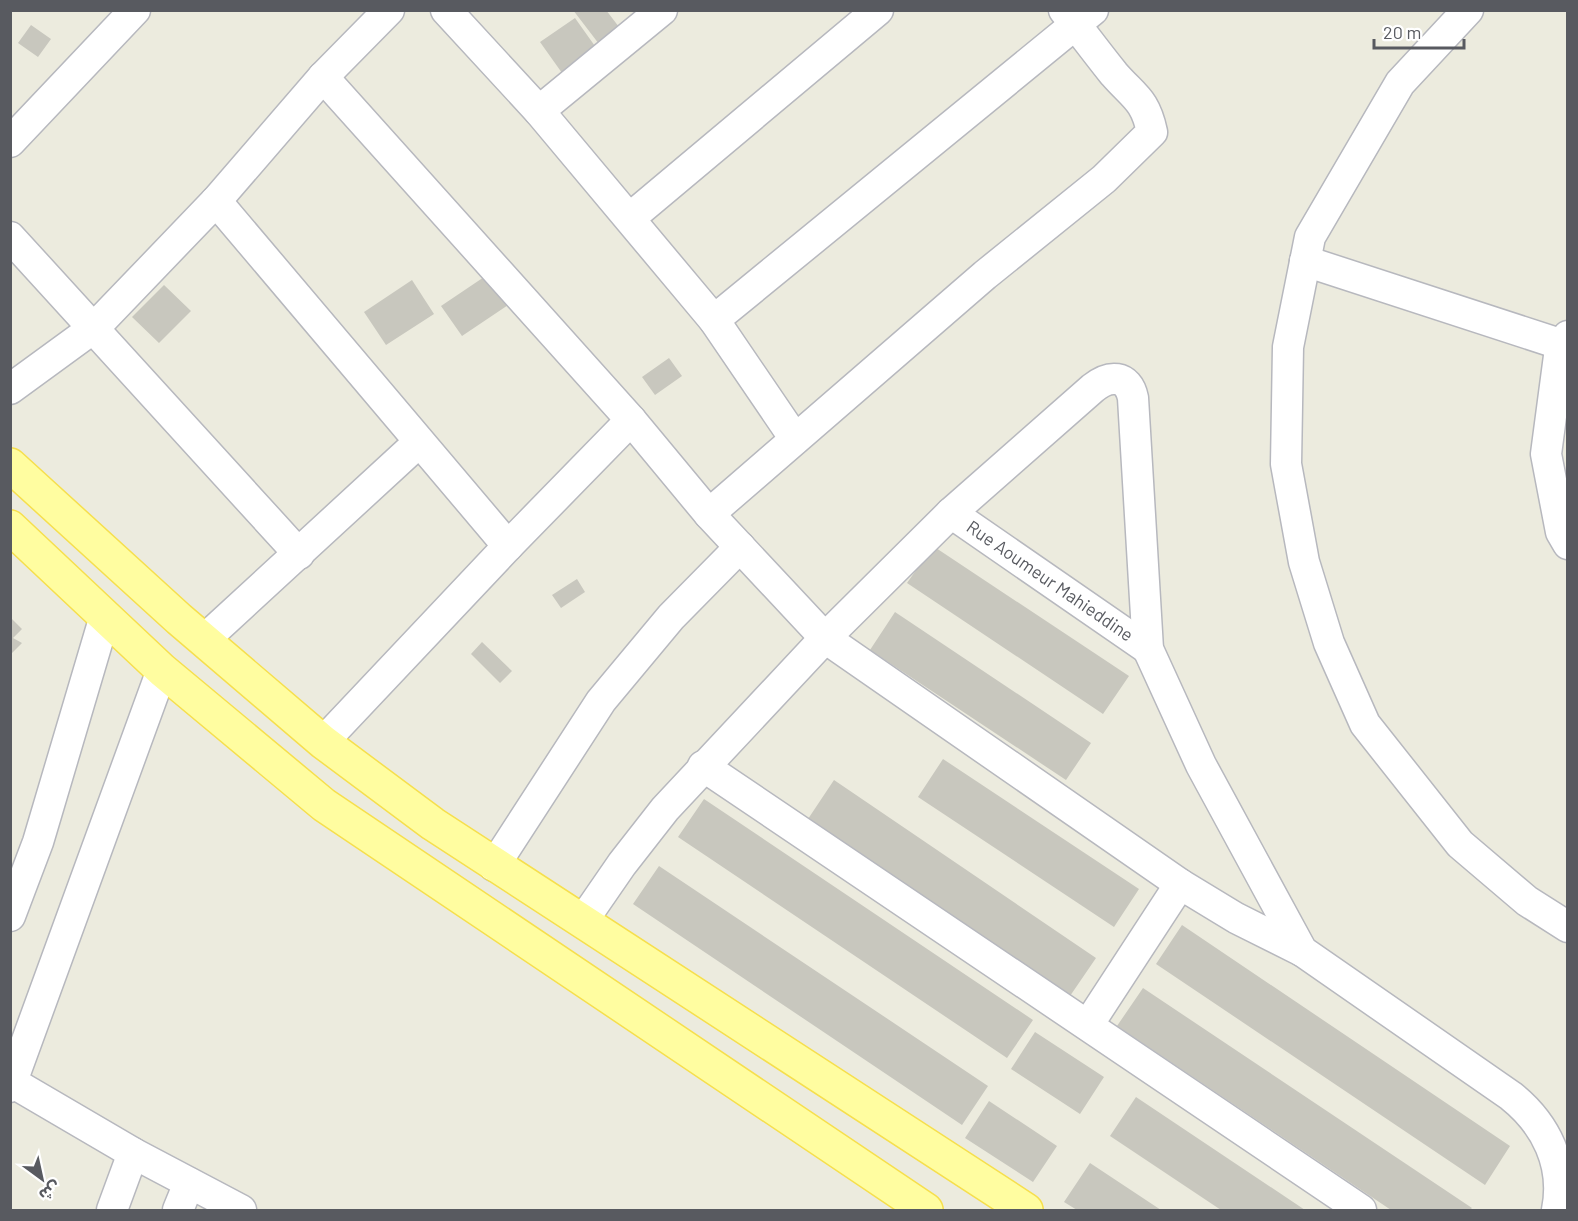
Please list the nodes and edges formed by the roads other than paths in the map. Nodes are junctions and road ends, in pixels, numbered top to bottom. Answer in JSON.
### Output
{"nodes":[{"id":1,"x":135,"y":10,"type":"edge"},
{"id":2,"x":389,"y":10,"type":"edge"},
{"id":3,"x":446,"y":10,"type":"edge"},
{"id":4,"x":662,"y":10,"type":"edge"},
{"id":5,"x":878,"y":10,"type":"edge"},
{"id":6,"x":1468,"y":10,"type":"edge"},
{"id":7,"x":1078,"y":16,"type":"edge"},
{"id":8,"x":323,"y":77,"type":"junction"},
{"id":9,"x":539,"y":111,"type":"junction"},
{"id":10,"x":10,"y":142,"type":"edge"},
{"id":11,"x":216,"y":201,"type":"junction"},
{"id":12,"x":630,"y":218,"type":"junction"},
{"id":13,"x":10,"y":237,"type":"edge"},
{"id":14,"x":1305,"y":261,"type":"junction"},
{"id":15,"x":714,"y":320,"type":"junction"},
{"id":16,"x":96,"y":327,"type":"junction"},
{"id":17,"x":1565,"y":340,"type":"edge"},
{"id":18,"x":10,"y":389,"type":"edge"},
{"id":19,"x":631,"y":420,"type":"junction"},
{"id":20,"x":795,"y":439,"type":"junction"},
{"id":21,"x":418,"y":443,"type":"junction"},
{"id":22,"x":10,"y":465,"type":"edge"},
{"id":23,"x":951,"y":513,"type":"junction"},
{"id":24,"x":709,"y":514,"type":"junction"},
{"id":25,"x":10,"y":527,"type":"edge"},
{"id":26,"x":1568,"y":544,"type":"edge"},
{"id":27,"x":508,"y":546,"type":"junction"},
{"id":28,"x":740,"y":547,"type":"junction"},
{"id":29,"x":299,"y":554,"type":"junction"},
{"id":30,"x":105,"y":616,"type":"junction"},
{"id":31,"x":825,"y":638,"type":"junction"},
{"id":32,"x":205,"y":639,"type":"junction"},
{"id":33,"x":1148,"y":649,"type":"junction"},
{"id":34,"x":162,"y":670,"type":"junction"},
{"id":35,"x":323,"y":742,"type":"junction"},
{"id":36,"x":703,"y":766,"type":"junction"},
{"id":37,"x":494,"y":866,"type":"junction"},
{"id":38,"x":1180,"y":884,"type":"junction"},
{"id":39,"x":10,"y":916,"type":"edge"},
{"id":40,"x":582,"y":922,"type":"junction"},
{"id":41,"x":1568,"y":927,"type":"edge"},
{"id":42,"x":1302,"y":951,"type":"junction"},
{"id":43,"x":1088,"y":1025,"type":"junction"},
{"id":44,"x":11,"y":1083,"type":"edge"},
{"id":45,"x":133,"y":1153,"type":"junction"},
{"id":46,"x":189,"y":1183,"type":"junction"},
{"id":47,"x":237,"y":1209,"type":"edge"},
{"id":48,"x":112,"y":1210,"type":"edge"},
{"id":49,"x":178,"y":1210,"type":"edge"},
{"id":50,"x":926,"y":1210,"type":"edge"},
{"id":51,"x":1026,"y":1210,"type":"edge"},
{"id":52,"x":1361,"y":1210,"type":"edge"},
{"id":53,"x":1557,"y":1210,"type":"edge"}],
"edges":[{"from":1,"to":10,"type":"street"},
{"from":2,"to":8,"type":"street"},
{"from":3,"to":9,"type":"street"},
{"from":4,"to":9,"type":"street"},
{"from":5,"to":12,"type":"street"},
{"from":6,"to":14,"type":"street"},
{"from":7,"to":15,"type":"street"},
{"from":7,"to":20,"type":"street"},
{"from":8,"to":11,"type":"street"},
{"from":8,"to":19,"type":"street"},
{"from":9,"to":12,"type":"street"},
{"from":11,"to":16,"type":"street"},
{"from":11,"to":21,"type":"street"},
{"from":12,"to":15,"type":"street"},
{"from":13,"to":16,"type":"street"},
{"from":14,"to":17,"type":"street"},
{"from":14,"to":41,"type":"street"},
{"from":15,"to":20,"type":"street"},
{"from":16,"to":18,"type":"street"},
{"from":16,"to":29,"type":"street"},
{"from":17,"to":26,"type":"street"},
{"from":19,"to":24,"type":"street"},
{"from":19,"to":27,"type":"street"},
{"from":20,"to":24,"type":"street"},
{"from":21,"to":27,"type":"street"},
{"from":21,"to":29,"type":"street"},
{"from":22,"to":32,"type":"main road"},
{"from":23,"to":31,"type":"street"},
{"from":23,"to":33,"type":"street","name":"Rue Aoumeur Mahieddine"},
{"from":23,"to":33,"type":"street"},
{"from":24,"to":28,"type":"street"},
{"from":25,"to":30,"type":"main road"},
{"from":27,"to":35,"type":"street"},
{"from":28,"to":31,"type":"street"},
{"from":28,"to":37,"type":"street"},
{"from":29,"to":32,"type":"street"},
{"from":30,"to":34,"type":"main road"},
{"from":30,"to":39,"type":"street"},
{"from":31,"to":36,"type":"street"},
{"from":31,"to":38,"type":"street"},
{"from":32,"to":35,"type":"main road"},
{"from":33,"to":42,"type":"street"},
{"from":34,"to":44,"type":"street"},
{"from":34,"to":50,"type":"main road"},
{"from":35,"to":37,"type":"main road"},
{"from":36,"to":40,"type":"street"},
{"from":36,"to":43,"type":"street"},
{"from":37,"to":40,"type":"main road"},
{"from":38,"to":42,"type":"street"},
{"from":38,"to":43,"type":"street"},
{"from":40,"to":51,"type":"main road"},
{"from":42,"to":53,"type":"street"},
{"from":43,"to":52,"type":"street"},
{"from":44,"to":45,"type":"street"},
{"from":45,"to":46,"type":"street"},
{"from":45,"to":48,"type":"street"},
{"from":46,"to":47,"type":"street"},
{"from":46,"to":49,"type":"street"}]}
